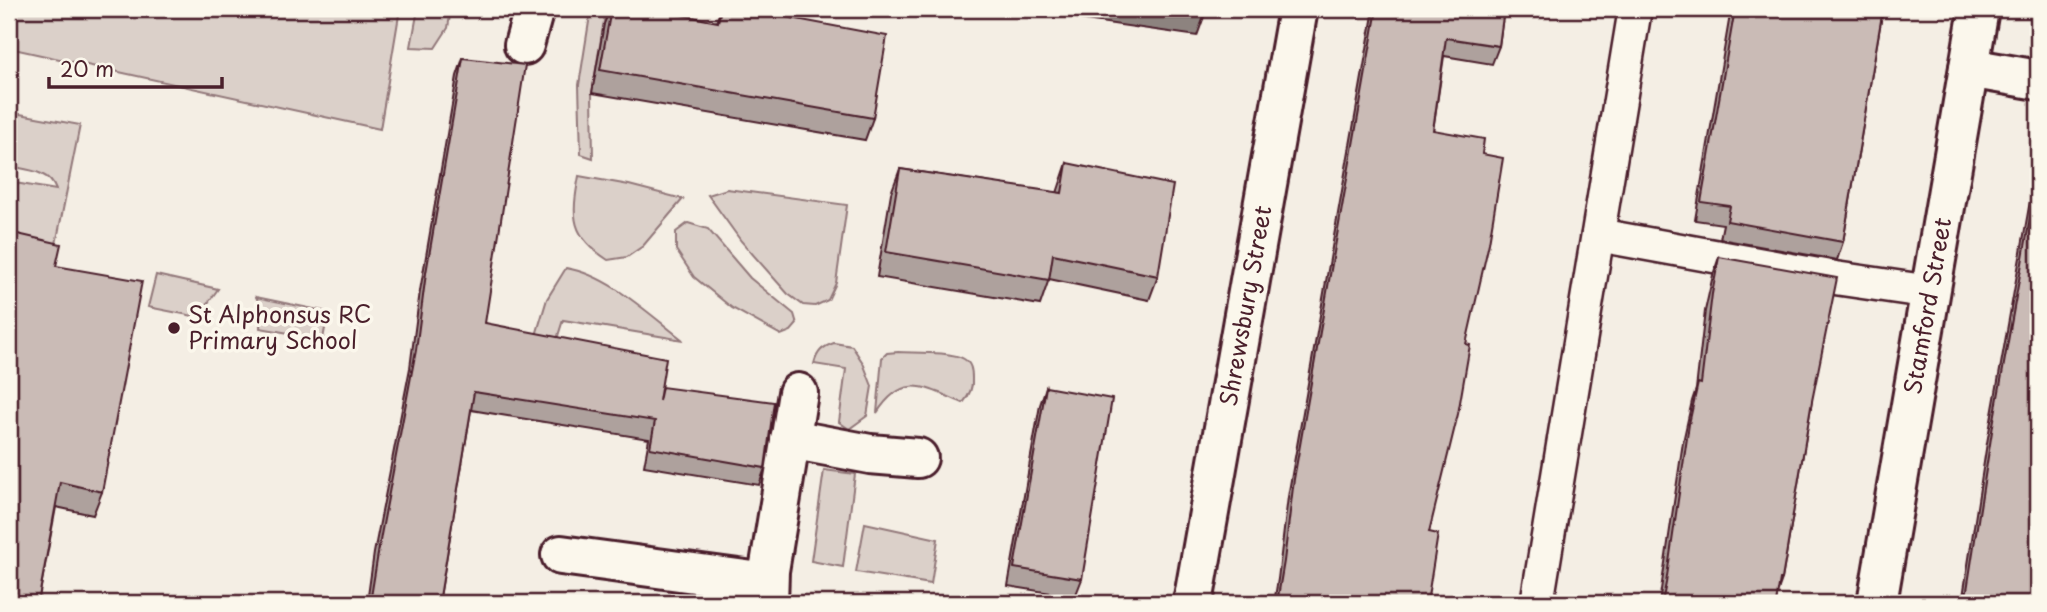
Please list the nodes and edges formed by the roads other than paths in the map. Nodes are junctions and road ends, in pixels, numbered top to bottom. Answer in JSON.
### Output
{"nodes":[{"id":1,"x":534,"y":9,"type":"edge"},
{"id":2,"x":1298,"y":9,"type":"edge"},
{"id":3,"x":1635,"y":9,"type":"edge"},
{"id":4,"x":1979,"y":9,"type":"edge"},
{"id":5,"x":524,"y":45,"type":"dead end"},
{"id":6,"x":1969,"y":68,"type":"junction"},
{"id":7,"x":2038,"y":80,"type":"edge"},
{"id":8,"x":1598,"y":235,"type":"junction"},
{"id":9,"x":1931,"y":292,"type":"junction"},
{"id":10,"x":798,"y":393,"type":"dead end"},
{"id":11,"x":790,"y":439,"type":"junction"},
{"id":12,"x":918,"y":458,"type":"dead end"},
{"id":13,"x":561,"y":555,"type":"dead end"},
{"id":14,"x":768,"y":593,"type":"edge"},
{"id":15,"x":1193,"y":603,"type":"edge"},
{"id":16,"x":1537,"y":603,"type":"edge"},
{"id":17,"x":1877,"y":603,"type":"edge"}],
"edges":[{"from":1,"to":5,"type":"street"},
{"from":2,"to":15,"type":"street","name":"Shrewsbury Street"},
{"from":3,"to":8,"type":"lane"},
{"from":4,"to":6,"type":"street","name":"Stamford Street"},
{"from":6,"to":7,"type":"street"},
{"from":6,"to":9,"type":"street","name":"Stamford Street"},
{"from":8,"to":9,"type":"lane"},
{"from":8,"to":16,"type":"lane"},
{"from":9,"to":17,"type":"street","name":"Stamford Street"},
{"from":10,"to":11,"type":"street"},
{"from":11,"to":12,"type":"street"},
{"from":11,"to":14,"type":"street"},
{"from":13,"to":14,"type":"street"}]}
